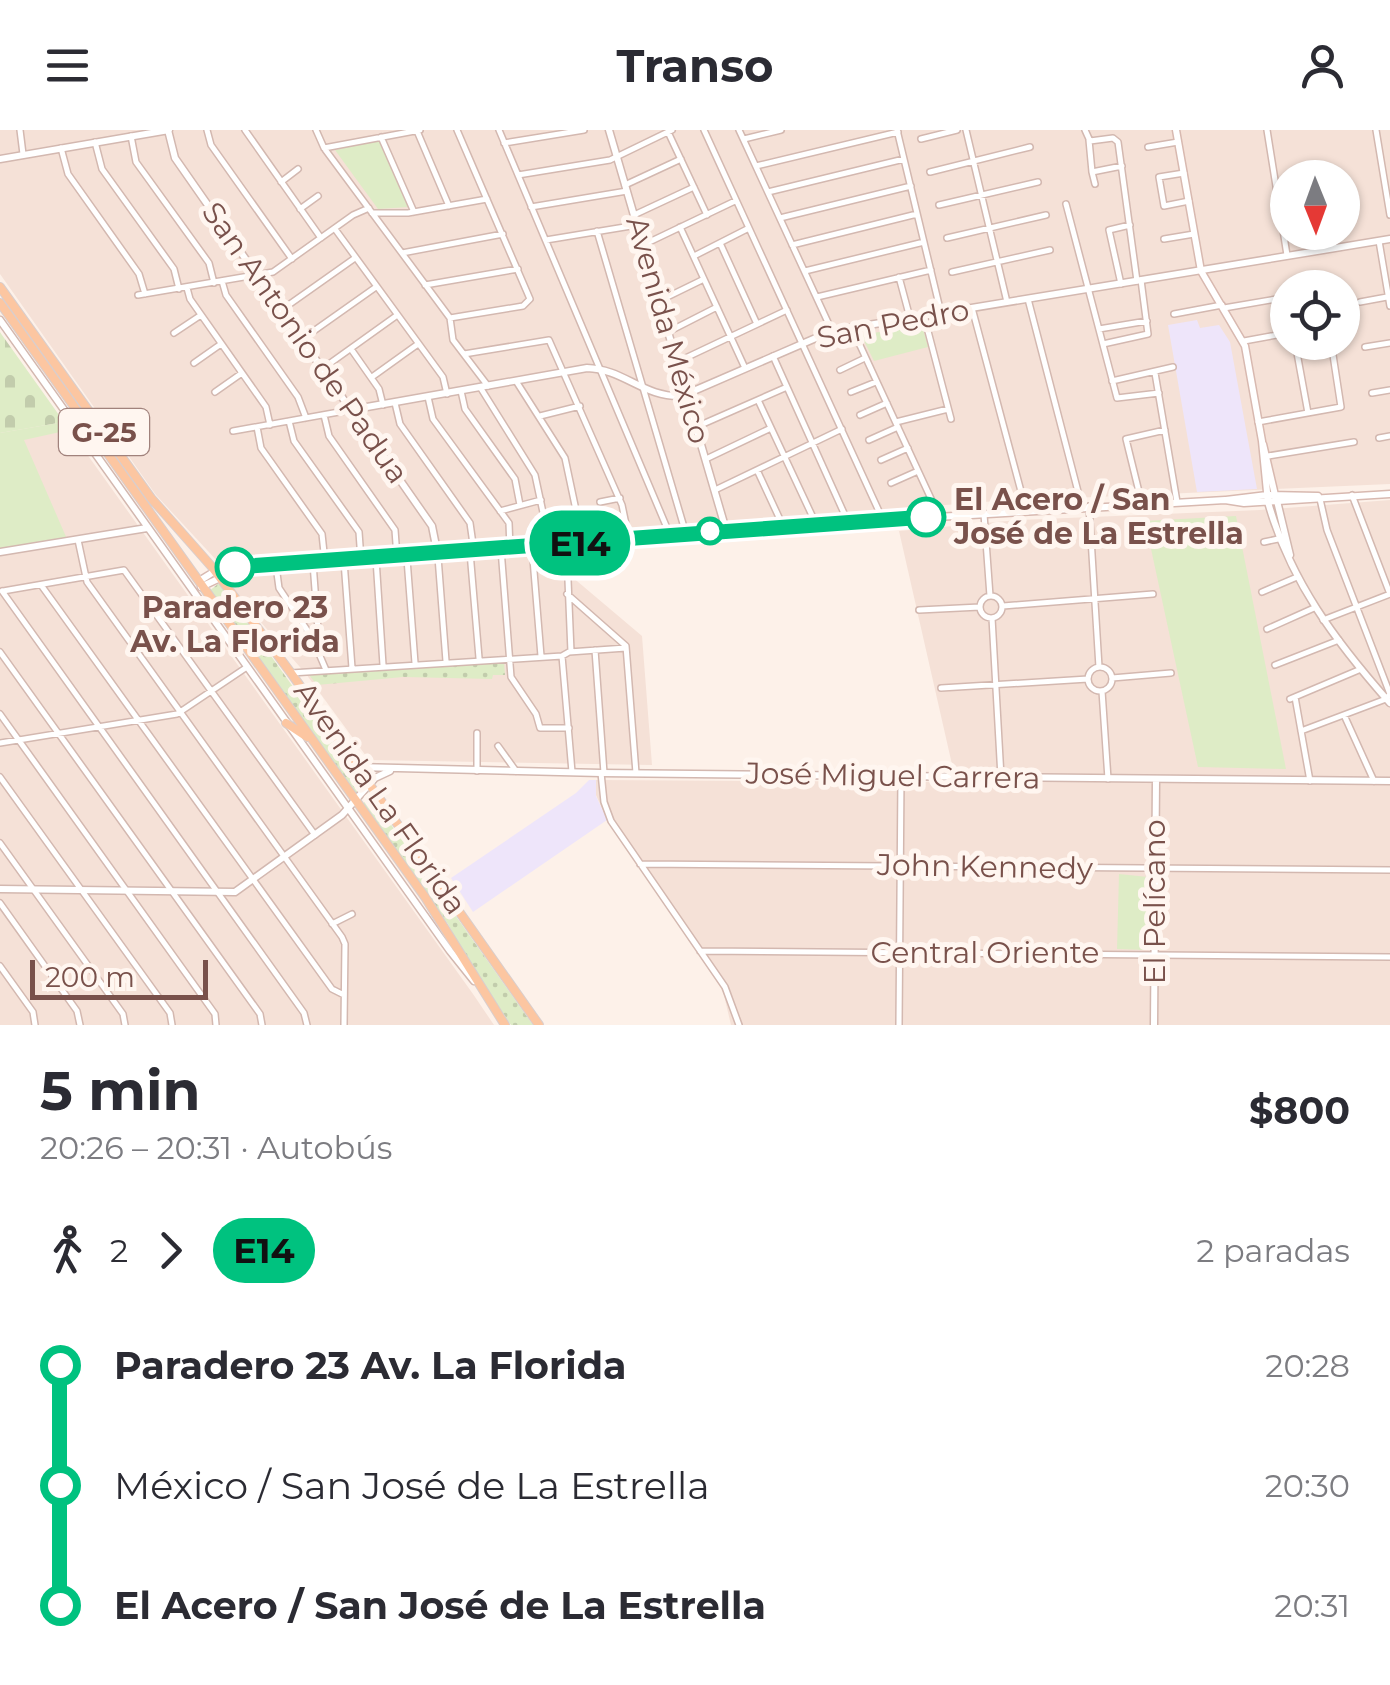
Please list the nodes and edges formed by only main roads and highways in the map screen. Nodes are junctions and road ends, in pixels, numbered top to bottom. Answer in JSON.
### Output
{"nodes":[{"id":1,"x":0,"y":288,"type":"edge"},
{"id":2,"x":1,"y":307,"type":"edge"},
{"id":3,"x":19,"y":313,"type":"junction"},
{"id":4,"x":147,"y":528,"type":"road end"},
{"id":5,"x":160,"y":529,"type":"junction"},
{"id":6,"x":202,"y":588,"type":"junction"},
{"id":7,"x":208,"y":614,"type":"road end"},
{"id":8,"x":286,"y":723,"type":"road end"},
{"id":9,"x":312,"y":740,"type":"junction"},
{"id":10,"x":505,"y":1025,"type":"edge"},
{"id":11,"x":540,"y":1025,"type":"edge"}],
"edges":[{"from":1,"to":3,"type":"main road","name":"Avenida La Florida","number":"G-25"},
{"from":2,"to":3,"type":"main road"},
{"from":2,"to":5,"type":"main road","number":"G-25"},
{"from":3,"to":11,"type":"main road","name":"Avenida La Florida","number":"G-25"},
{"from":4,"to":5,"type":"main road"},
{"from":5,"to":6,"type":"main road","number":"G-25"},
{"from":6,"to":7,"type":"main road"},
{"from":6,"to":9,"type":"main road","number":"G-25"},
{"from":8,"to":9,"type":"main road"},
{"from":9,"to":10,"type":"main road","number":"G-25"}]}
